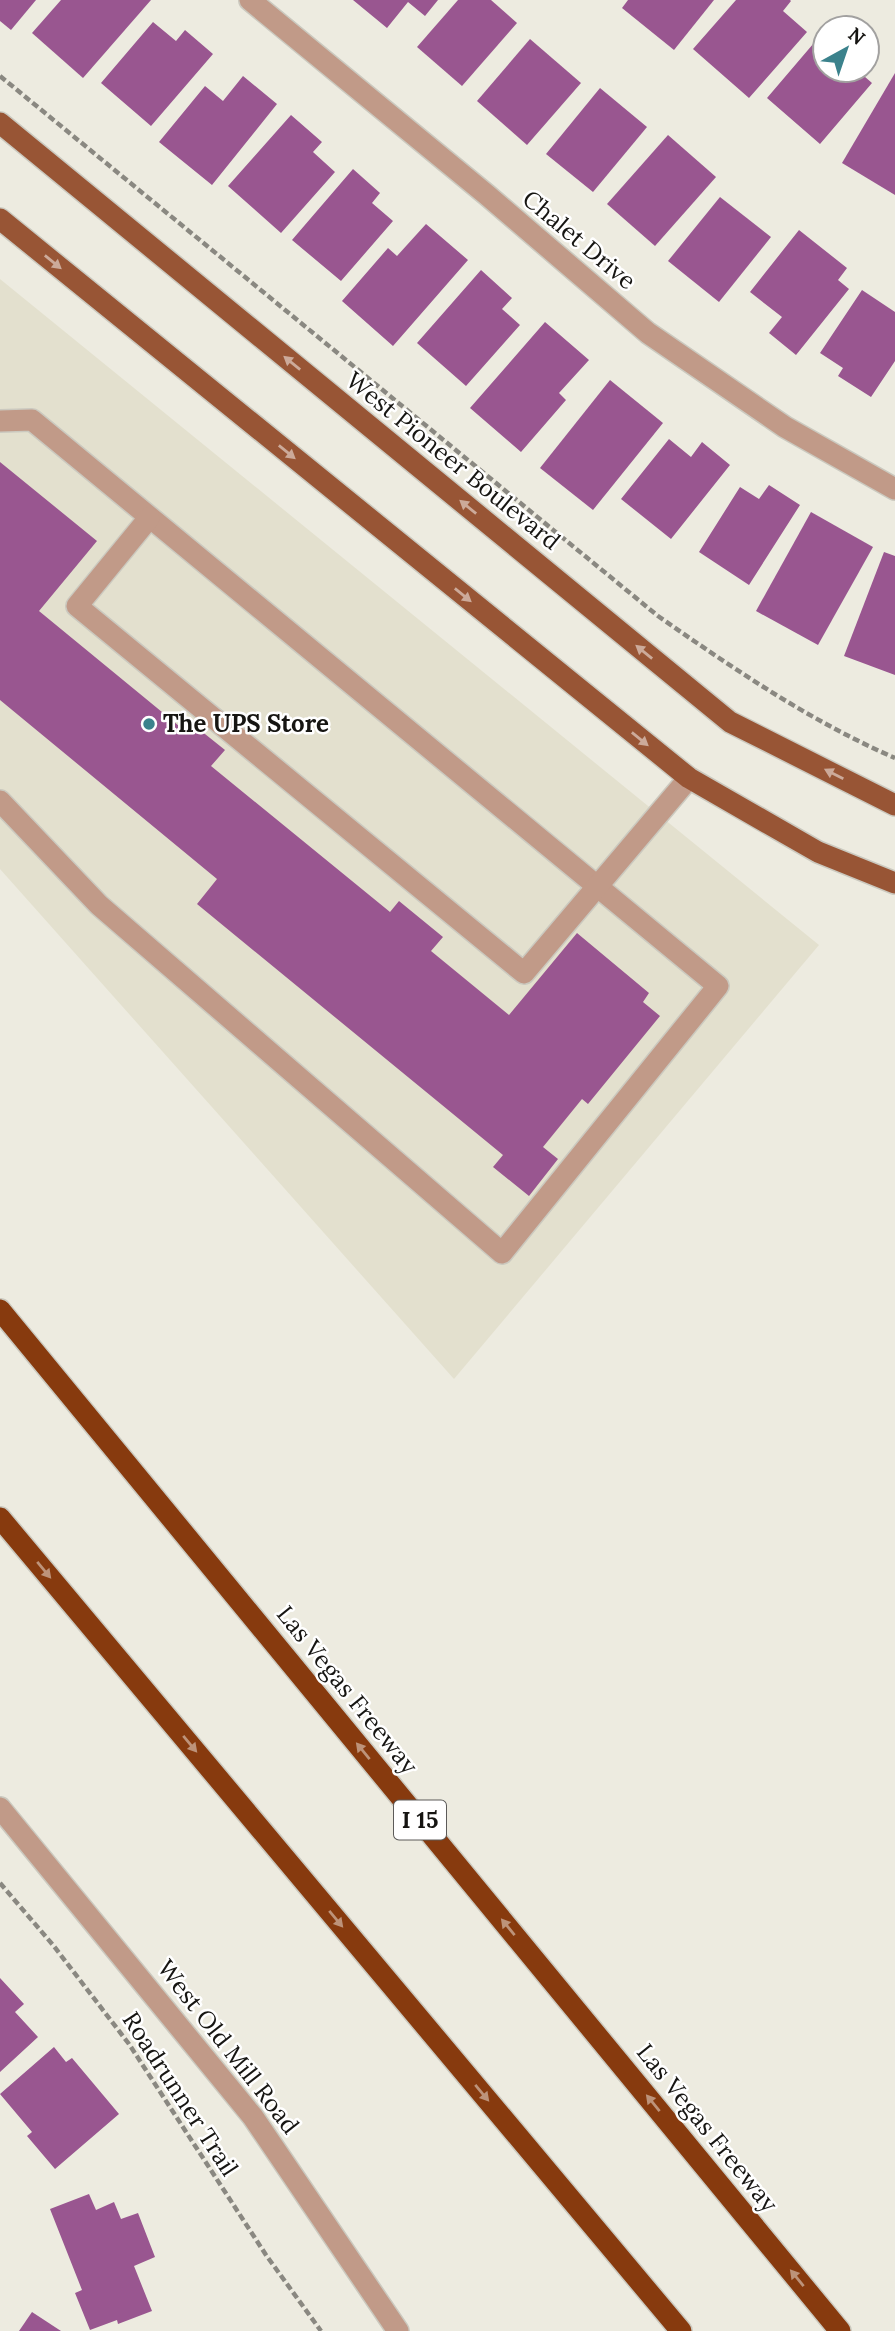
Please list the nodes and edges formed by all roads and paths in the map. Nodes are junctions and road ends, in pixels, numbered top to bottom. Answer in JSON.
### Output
{"nodes":[{"id":1,"x":250,"y":0,"type":"edge"},
{"id":2,"x":0,"y":76,"type":"edge"},
{"id":3,"x":0,"y":123,"type":"edge"},
{"id":4,"x":0,"y":138,"type":"edge"},
{"id":5,"x":25,"y":144,"type":"junction"},
{"id":6,"x":0,"y":219,"type":"edge"},
{"id":7,"x":0,"y":421,"type":"edge"},
{"id":8,"x":895,"y":489,"type":"edge"},
{"id":9,"x":149,"y":518,"type":"junction"},
{"id":10,"x":895,"y":758,"type":"edge"},
{"id":11,"x":689,"y":778,"type":"junction"},
{"id":12,"x":0,"y":801,"type":"edge"},
{"id":13,"x":895,"y":805,"type":"edge"},
{"id":14,"x":895,"y":883,"type":"edge"},
{"id":15,"x":596,"y":886,"type":"junction"},
{"id":16,"x":0,"y":1310,"type":"edge"},
{"id":17,"x":0,"y":1518,"type":"edge"},
{"id":18,"x":0,"y":1808,"type":"edge"},
{"id":19,"x":0,"y":1883,"type":"edge"},
{"id":20,"x":321,"y":2331,"type":"edge"},
{"id":21,"x":398,"y":2331,"type":"edge"},
{"id":22,"x":681,"y":2331,"type":"edge"},
{"id":23,"x":841,"y":2331,"type":"edge"}],
"edges":[{"from":1,"to":8,"type":"street","name":"Chalet Drive"},
{"from":2,"to":10,"type":"path"},
{"from":3,"to":5,"type":"main road","name":"West Pioneer Boulevard"},
{"from":4,"to":5,"type":"main road"},
{"from":13,"to":5,"type":"main road","name":"West Pioneer Boulevard","one_way":true},
{"from":6,"to":11,"type":"main road","one_way":true},
{"from":7,"to":9,"type":"street"},
{"from":9,"to":15,"type":"street"},
{"from":9,"to":15,"type":"street"},
{"from":11,"to":14,"type":"main road"},
{"from":11,"to":15,"type":"street"},
{"from":12,"to":15,"type":"street"},
{"from":23,"to":16,"type":"highway","name":"Las Vegas Freeway","number":"I 15","one_way":true},
{"from":17,"to":22,"type":"highway","one_way":true},
{"from":18,"to":21,"type":"street","name":"West Old Mill Road"},
{"from":19,"to":20,"type":"path","name":"Roadrunner Trail"}]}
